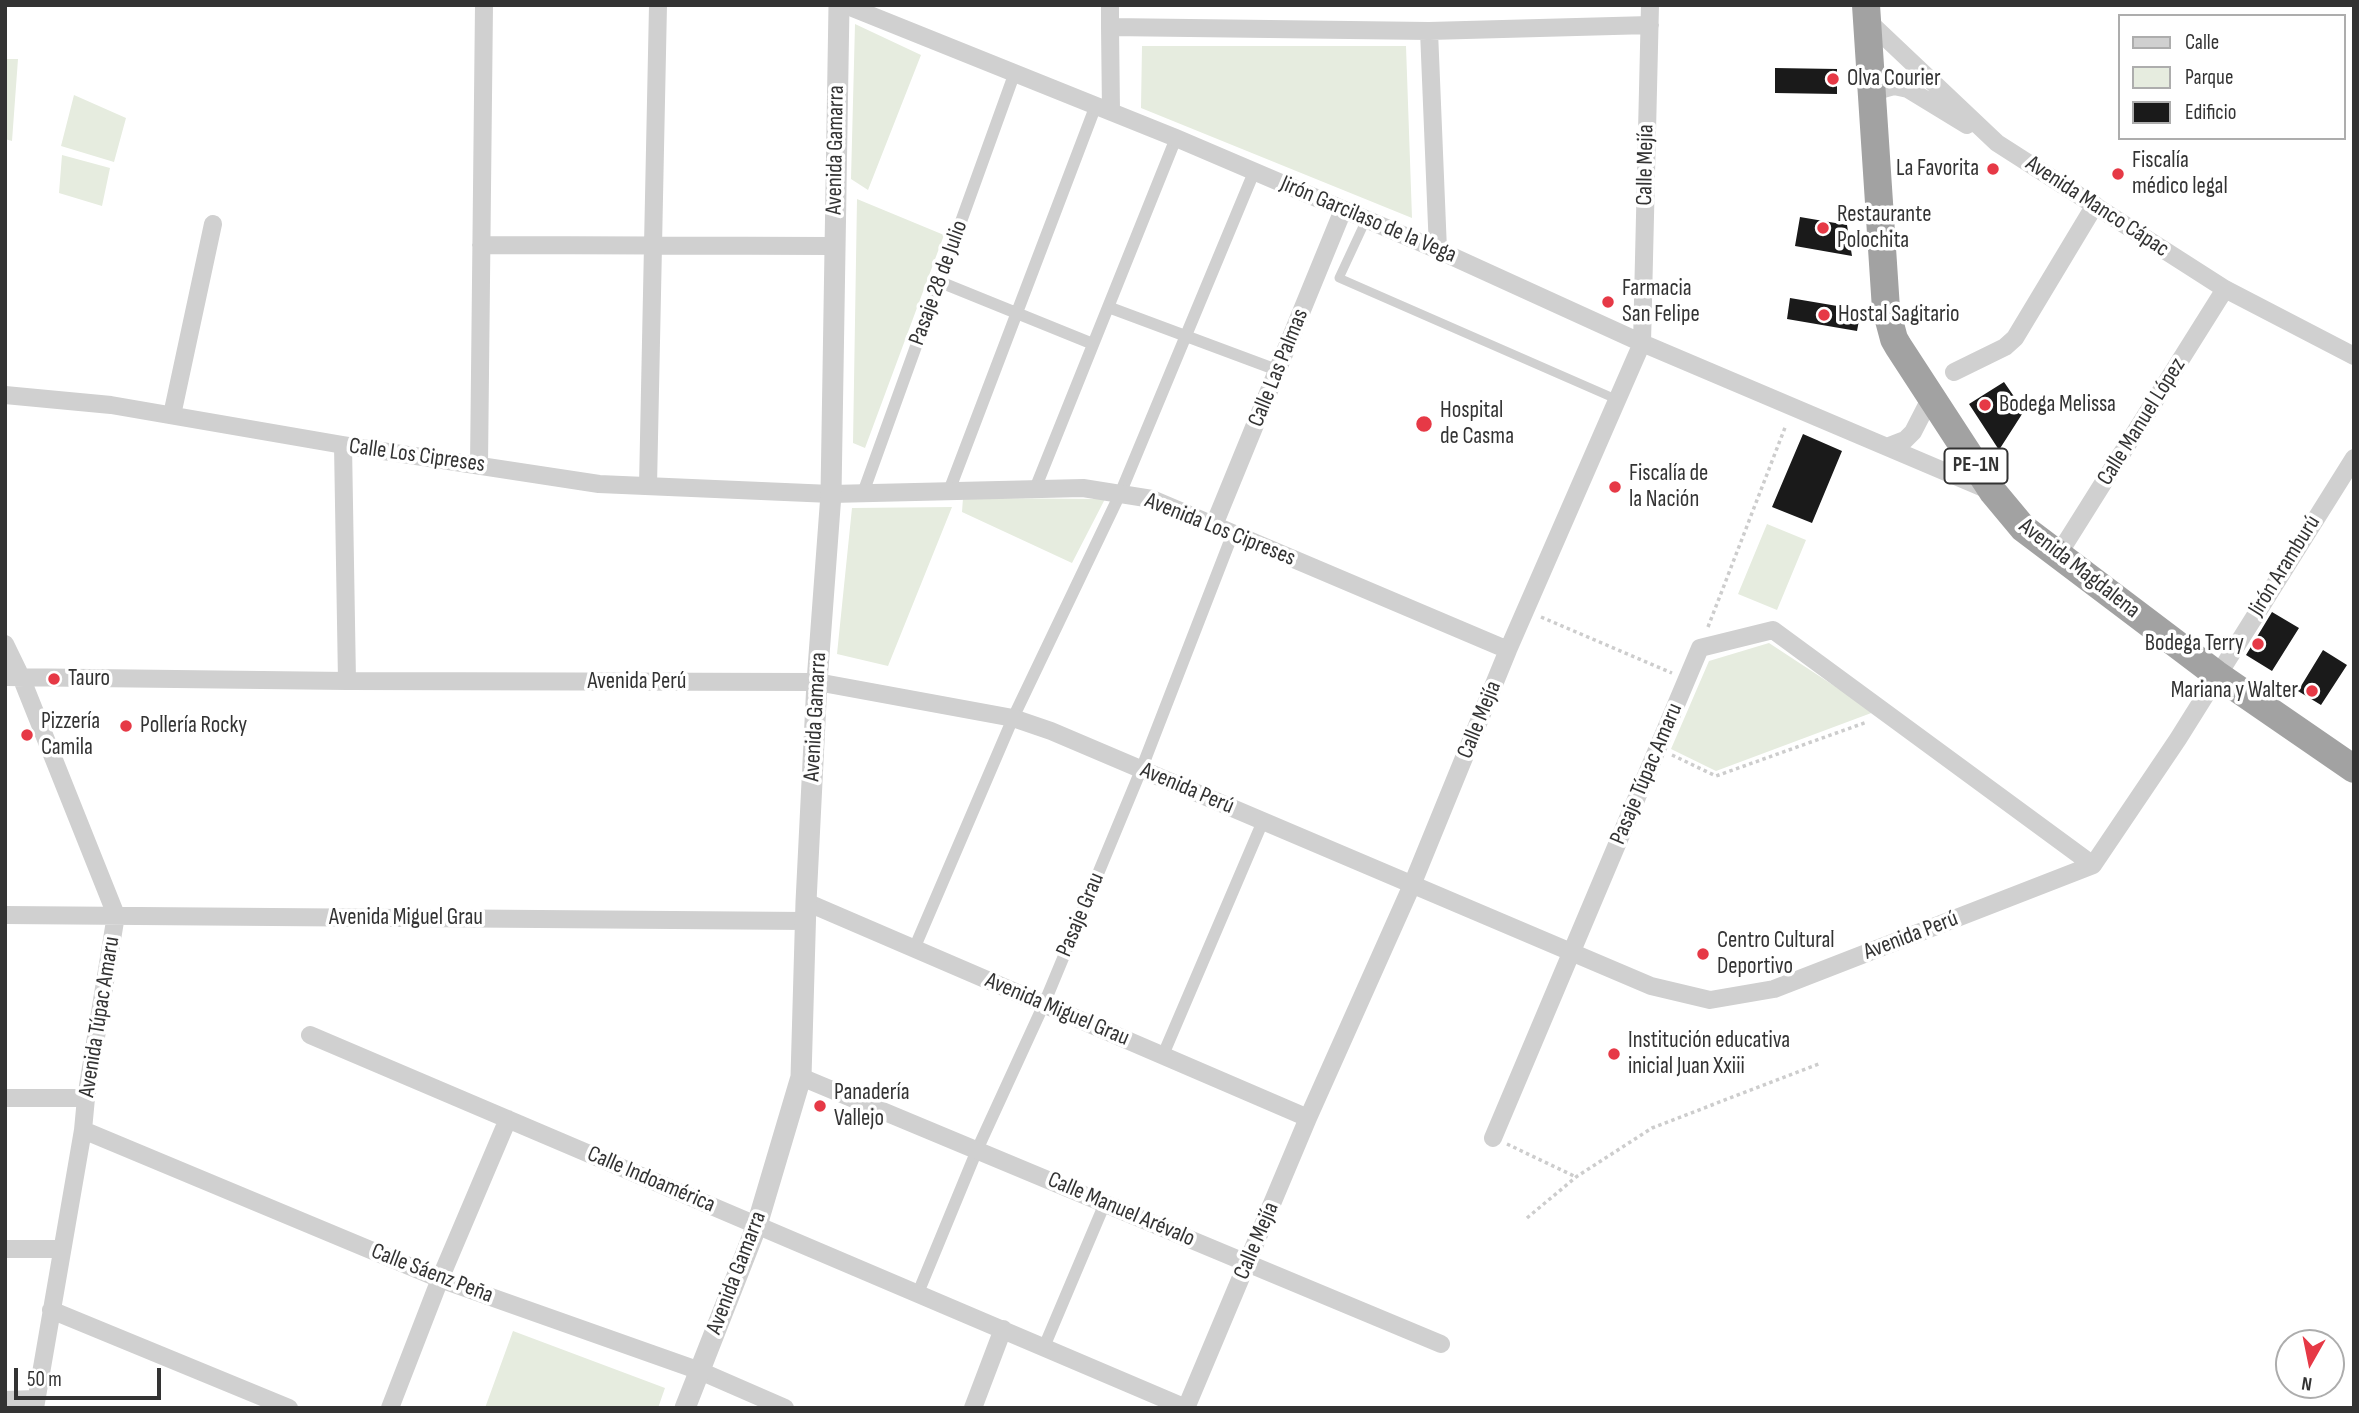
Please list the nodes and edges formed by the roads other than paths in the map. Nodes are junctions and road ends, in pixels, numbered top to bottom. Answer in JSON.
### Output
{"nodes":[{"id":1,"x":484,"y":5,"type":"edge"},
{"id":2,"x":658,"y":5,"type":"edge"},
{"id":3,"x":839,"y":5,"type":"edge"},
{"id":4,"x":845,"y":5,"type":"edge"},
{"id":5,"x":1110,"y":5,"type":"edge"},
{"id":6,"x":1650,"y":5,"type":"edge"},
{"id":7,"x":1866,"y":12,"type":"edge"},
{"id":8,"x":1650,"y":25,"type":"junction"},
{"id":9,"x":1110,"y":27,"type":"junction"},
{"id":10,"x":1429,"y":31,"type":"junction"},
{"id":11,"x":1015,"y":72,"type":"junction"},
{"id":12,"x":1874,"y":96,"type":"junction"},
{"id":13,"x":1104,"y":108,"type":"junction"},
{"id":14,"x":1176,"y":138,"type":"junction"},
{"id":15,"x":1997,"y":143,"type":"junction"},
{"id":16,"x":1254,"y":172,"type":"junction"},
{"id":17,"x":2095,"y":205,"type":"junction"},
{"id":18,"x":1343,"y":210,"type":"junction"},
{"id":19,"x":1366,"y":220,"type":"junction"},
{"id":20,"x":213,"y":224,"type":"dead end"},
{"id":21,"x":481,"y":245,"type":"junction"},
{"id":22,"x":653,"y":245,"type":"junction"},
{"id":23,"x":835,"y":246,"type":"junction"},
{"id":24,"x":1438,"y":250,"type":"junction"},
{"id":25,"x":940,"y":282,"type":"junction"},
{"id":26,"x":2225,"y":289,"type":"junction"},
{"id":27,"x":1108,"y":307,"type":"junction"},
{"id":28,"x":1017,"y":313,"type":"junction"},
{"id":29,"x":1186,"y":335,"type":"junction"},
{"id":30,"x":1642,"y":343,"type":"junction"},
{"id":31,"x":1093,"y":344,"type":"junction"},
{"id":32,"x":2354,"y":356,"type":"edge"},
{"id":33,"x":1278,"y":370,"type":"junction"},
{"id":34,"x":1954,"y":372,"type":"dead end"},
{"id":35,"x":5,"y":395,"type":"edge"},
{"id":36,"x":1932,"y":395,"type":"junction"},
{"id":37,"x":1618,"y":400,"type":"junction"},
{"id":38,"x":172,"y":415,"type":"junction"},
{"id":39,"x":343,"y":445,"type":"junction"},
{"id":40,"x":1887,"y":447,"type":"junction"},
{"id":41,"x":2354,"y":458,"type":"edge"},
{"id":42,"x":479,"y":465,"type":"junction"},
{"id":43,"x":648,"y":486,"type":"junction"},
{"id":44,"x":1035,"y":489,"type":"junction"},
{"id":45,"x":950,"y":491,"type":"junction"},
{"id":46,"x":1993,"y":492,"type":"junction"},
{"id":47,"x":863,"y":493,"type":"junction"},
{"id":48,"x":831,"y":494,"type":"junction"},
{"id":49,"x":1120,"y":494,"type":"junction"},
{"id":50,"x":1214,"y":525,"type":"junction"},
{"id":51,"x":1233,"y":533,"type":"junction"},
{"id":52,"x":2058,"y":555,"type":"junction"},
{"id":53,"x":5,"y":644,"type":"edge"},
{"id":54,"x":1508,"y":650,"type":"junction"},
{"id":55,"x":2216,"y":674,"type":"junction"},
{"id":56,"x":13,"y":677,"type":"edge"},
{"id":57,"x":347,"y":681,"type":"junction"},
{"id":58,"x":817,"y":682,"type":"junction"},
{"id":59,"x":1013,"y":718,"type":"junction"},
{"id":60,"x":1141,"y":769,"type":"junction"},
{"id":61,"x":2354,"y":769,"type":"edge"},
{"id":62,"x":1263,"y":821,"type":"junction"},
{"id":63,"x":2093,"y":865,"type":"junction"},
{"id":64,"x":1412,"y":885,"type":"junction"},
{"id":65,"x":806,"y":912,"type":"junction"},
{"id":66,"x":5,"y":915,"type":"edge"},
{"id":67,"x":116,"y":915,"type":"junction"},
{"id":68,"x":915,"y":949,"type":"junction"},
{"id":69,"x":1571,"y":952,"type":"junction"},
{"id":70,"x":1044,"y":1004,"type":"junction"},
{"id":71,"x":310,"y":1035,"type":"dead end"},
{"id":72,"x":1163,"y":1055,"type":"junction"},
{"id":73,"x":801,"y":1077,"type":"junction"},
{"id":74,"x":5,"y":1098,"type":"edge"},
{"id":75,"x":86,"y":1098,"type":"junction"},
{"id":76,"x":1308,"y":1118,"type":"junction"},
{"id":77,"x":508,"y":1119,"type":"junction"},
{"id":78,"x":83,"y":1130,"type":"junction"},
{"id":79,"x":1493,"y":1138,"type":"road end"},
{"id":80,"x":977,"y":1150,"type":"junction"},
{"id":81,"x":1105,"y":1203,"type":"junction"},
{"id":82,"x":757,"y":1225,"type":"junction"},
{"id":83,"x":5,"y":1249,"type":"edge"},
{"id":84,"x":61,"y":1250,"type":"junction"},
{"id":85,"x":1248,"y":1263,"type":"junction"},
{"id":86,"x":440,"y":1279,"type":"junction"},
{"id":87,"x":918,"y":1293,"type":"junction"},
{"id":88,"x":51,"y":1310,"type":"junction"},
{"id":89,"x":1003,"y":1329,"type":"junction"},
{"id":90,"x":1441,"y":1343,"type":"dead end"},
{"id":91,"x":1044,"y":1347,"type":"junction"},
{"id":92,"x":700,"y":1371,"type":"junction"},
{"id":93,"x":5,"y":1400,"type":"edge"},
{"id":94,"x":36,"y":1404,"type":"edge"},
{"id":95,"x":289,"y":1408,"type":"edge"},
{"id":96,"x":390,"y":1408,"type":"edge"},
{"id":97,"x":685,"y":1408,"type":"edge"},
{"id":98,"x":785,"y":1408,"type":"edge"},
{"id":99,"x":973,"y":1408,"type":"edge"},
{"id":100,"x":1186,"y":1408,"type":"edge"}],
"edges":[{"from":1,"to":21,"type":"street"},
{"from":2,"to":22,"type":"street"},
{"from":3,"to":23,"type":"street","name":"Avenida Gamarra"},
{"from":4,"to":11,"type":"street","name":"Jirón Garcilaso de la Vega"},
{"from":5,"to":9,"type":"street"},
{"from":6,"to":8,"type":"street","name":"Calle Mejía"},
{"from":7,"to":12,"type":"highway","name":"Avenida Magdalena","number":"PE-1N"},
{"from":7,"to":15,"type":"street","name":"Avenida Manco Cápac"},
{"from":8,"to":10,"type":"street"},
{"from":8,"to":30,"type":"street","name":"Calle Mejía"},
{"from":9,"to":10,"type":"street"},
{"from":9,"to":13,"type":"street"},
{"from":10,"to":24,"type":"street"},
{"from":11,"to":13,"type":"street","name":"Jirón Garcilaso de la Vega"},
{"from":11,"to":25,"type":"street","name":"Pasaje 28 de Julio"},
{"from":12,"to":15,"type":"street"},
{"from":12,"to":36,"type":"highway","name":"Avenida Magdalena","number":"PE-1N"},
{"from":13,"to":14,"type":"street","name":"Jirón Garcilaso de la Vega"},
{"from":13,"to":28,"type":"street"},
{"from":14,"to":16,"type":"street","name":"Jirón Garcilaso de la Vega"},
{"from":14,"to":27,"type":"street"},
{"from":15,"to":17,"type":"street","name":"Avenida Manco Cápac"},
{"from":16,"to":18,"type":"street","name":"Jirón Garcilaso de la Vega"},
{"from":16,"to":29,"type":"street"},
{"from":17,"to":26,"type":"street","name":"Avenida Manco Cápac"},
{"from":17,"to":34,"type":"street"},
{"from":18,"to":19,"type":"street","name":"Jirón Garcilaso de la Vega"},
{"from":18,"to":33,"type":"street","name":"Calle Las Palmas"},
{"from":19,"to":24,"type":"street","name":"Jirón Garcilaso de la Vega"},
{"from":19,"to":37,"type":"lane"},
{"from":20,"to":38,"type":"street"},
{"from":21,"to":22,"type":"street"},
{"from":21,"to":42,"type":"street"},
{"from":22,"to":23,"type":"street"},
{"from":22,"to":43,"type":"street"},
{"from":23,"to":48,"type":"street","name":"Avenida Gamarra"},
{"from":24,"to":30,"type":"street","name":"Jirón Garcilaso de la Vega"},
{"from":25,"to":28,"type":"street"},
{"from":25,"to":47,"type":"street","name":"Pasaje 28 de Julio"},
{"from":26,"to":32,"type":"street","name":"Avenida Manco Cápac"},
{"from":26,"to":52,"type":"street","name":"Calle Manuel López"},
{"from":27,"to":29,"type":"street"},
{"from":27,"to":31,"type":"street"},
{"from":28,"to":31,"type":"street"},
{"from":28,"to":45,"type":"street"},
{"from":29,"to":33,"type":"street"},
{"from":29,"to":49,"type":"street"},
{"from":30,"to":37,"type":"street","name":"Calle Mejía"},
{"from":30,"to":40,"type":"street","name":"Jirón Garcilaso de la Vega"},
{"from":31,"to":44,"type":"street"},
{"from":33,"to":50,"type":"street","name":"Calle Las Palmas"},
{"from":35,"to":38,"type":"street","name":"Calle Los Cipreses"},
{"from":36,"to":40,"type":"street"},
{"from":36,"to":46,"type":"highway","name":"Avenida Magdalena","number":"PE-1N"},
{"from":37,"to":54,"type":"street","name":"Calle Mejía"},
{"from":38,"to":39,"type":"street","name":"Calle Los Cipreses"},
{"from":39,"to":42,"type":"street","name":"Calle Los Cipreses"},
{"from":39,"to":57,"type":"street"},
{"from":40,"to":46,"type":"street","name":"Jirón Garcilaso de la Vega"},
{"from":41,"to":55,"type":"street","name":"Jirón Aramburú"},
{"from":42,"to":43,"type":"street","name":"Calle Los Cipreses"},
{"from":43,"to":48,"type":"street","name":"Calle Los Cipreses"},
{"from":44,"to":45,"type":"street","name":"Avenida Los Cipreses"},
{"from":44,"to":49,"type":"street","name":"Avenida Los Cipreses"},
{"from":45,"to":47,"type":"street","name":"Avenida Los Cipreses"},
{"from":46,"to":52,"type":"highway","name":"Avenida Magdalena","number":"PE-1N"},
{"from":47,"to":48,"type":"street","name":"Avenida Los Cipreses"},
{"from":48,"to":58,"type":"street","name":"Avenida Gamarra"},
{"from":49,"to":50,"type":"street","name":"Avenida Los Cipreses"},
{"from":49,"to":59,"type":"street"},
{"from":50,"to":51,"type":"street","name":"Avenida Los Cipreses"},
{"from":51,"to":54,"type":"street","name":"Avenida Los Cipreses"},
{"from":51,"to":60,"type":"street","name":"Pasaje Grau"},
{"from":52,"to":55,"type":"highway","name":"Avenida Magdalena","number":"PE-1N"},
{"from":53,"to":56,"type":"street","name":"Avenida Túpac Amaru"},
{"from":54,"to":64,"type":"street","name":"Calle Mejía"},
{"from":55,"to":61,"type":"highway","name":"Avenida Magdalena","number":"PE-1N"},
{"from":55,"to":63,"type":"street"},
{"from":56,"to":57,"type":"street","name":"Avenida Perú"},
{"from":56,"to":67,"type":"street","name":"Avenida Túpac Amaru"},
{"from":57,"to":58,"type":"street","name":"Avenida Perú"},
{"from":58,"to":59,"type":"street","name":"Avenida Perú"},
{"from":58,"to":65,"type":"street","name":"Avenida Gamarra"},
{"from":59,"to":60,"type":"street","name":"Avenida Perú"},
{"from":59,"to":68,"type":"street"},
{"from":60,"to":62,"type":"street","name":"Avenida Perú"},
{"from":60,"to":70,"type":"street","name":"Pasaje Grau"},
{"from":62,"to":64,"type":"street","name":"Avenida Perú"},
{"from":62,"to":72,"type":"street"},
{"from":63,"to":69,"type":"street","name":"Avenida Perú"},
{"from":63,"to":69,"type":"street","name":"Pasaje Túpac Amaru"},
{"from":64,"to":69,"type":"street","name":"Avenida Perú"},
{"from":64,"to":76,"type":"street","name":"Calle Mejía"},
{"from":65,"to":67,"type":"street","name":"Avenida Miguel Grau"},
{"from":65,"to":68,"type":"street","name":"Avenida Miguel Grau"},
{"from":65,"to":73,"type":"street","name":"Avenida Gamarra"},
{"from":66,"to":67,"type":"street","name":"Avenida Miguel Grau"},
{"from":67,"to":75,"type":"street","name":"Avenida Túpac Amaru"},
{"from":68,"to":70,"type":"street","name":"Avenida Miguel Grau"},
{"from":69,"to":79,"type":"street","name":"Pasaje Túpac Amaru"},
{"from":70,"to":72,"type":"street","name":"Avenida Miguel Grau"},
{"from":70,"to":80,"type":"street","name":"Pasaje Grau"},
{"from":71,"to":77,"type":"street","name":"Calle Indoamérica"},
{"from":72,"to":76,"type":"street","name":"Avenida Miguel Grau"},
{"from":73,"to":80,"type":"street","name":"Calle Manuel Arévalo"},
{"from":73,"to":82,"type":"street","name":"Avenida Gamarra"},
{"from":74,"to":75,"type":"street"},
{"from":75,"to":78,"type":"street","name":"Avenida Túpac Amaru"},
{"from":76,"to":85,"type":"street","name":"Calle Mejía"},
{"from":77,"to":82,"type":"street","name":"Calle Indoamérica"},
{"from":77,"to":86,"type":"street"},
{"from":78,"to":84,"type":"street","name":"Avenida Túpac Amaru"},
{"from":78,"to":86,"type":"street","name":"Calle Sáenz Peña"},
{"from":80,"to":81,"type":"street","name":"Calle Manuel Arévalo"},
{"from":80,"to":87,"type":"street","name":"Pasaje Grau"},
{"from":81,"to":85,"type":"street","name":"Calle Manuel Arévalo"},
{"from":81,"to":91,"type":"street"},
{"from":82,"to":87,"type":"street","name":"Calle Indoamérica"},
{"from":82,"to":92,"type":"street","name":"Avenida Gamarra"},
{"from":83,"to":84,"type":"street"},
{"from":84,"to":88,"type":"street","name":"Avenida Túpac Amaru"},
{"from":85,"to":90,"type":"street","name":"Calle Manuel Arévalo"},
{"from":85,"to":100,"type":"street","name":"Calle Mejía"},
{"from":86,"to":92,"type":"street","name":"Calle Sáenz Peña"},
{"from":86,"to":96,"type":"street"},
{"from":87,"to":89,"type":"street","name":"Calle Indoamérica"},
{"from":88,"to":94,"type":"street","name":"Avenida Túpac Amaru"},
{"from":88,"to":95,"type":"street"},
{"from":89,"to":91,"type":"street","name":"Calle Indoamérica"},
{"from":89,"to":99,"type":"street"},
{"from":91,"to":100,"type":"street","name":"Calle Indoamérica"},
{"from":92,"to":97,"type":"street","name":"Avenida Gamarra"},
{"from":92,"to":98,"type":"street","name":"Calle Sáenz Peña"},
{"from":93,"to":94,"type":"street"}]}
